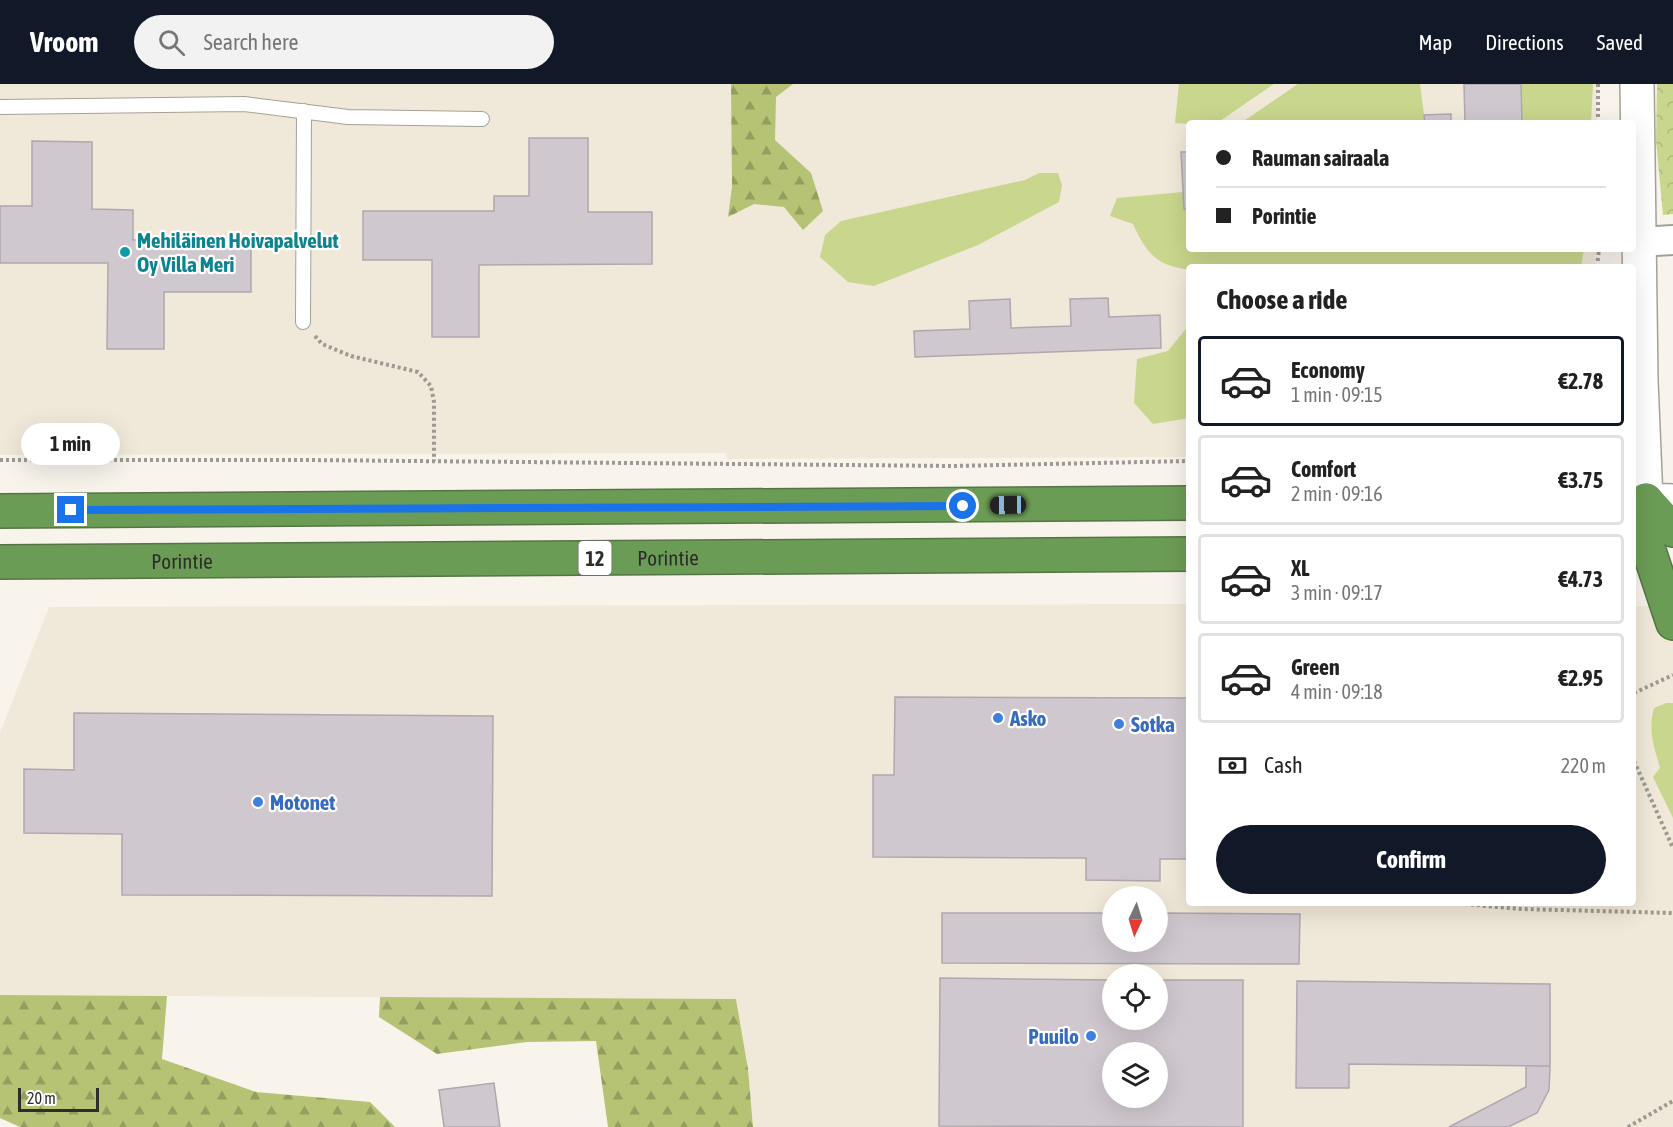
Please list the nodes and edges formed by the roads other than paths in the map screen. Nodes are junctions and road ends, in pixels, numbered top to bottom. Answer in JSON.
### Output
{"nodes":[{"id":1,"x":1637,"y":84,"type":"edge"},
{"id":2,"x":0,"y":107,"type":"edge"},
{"id":3,"x":304,"y":111,"type":"junction"},
{"id":4,"x":482,"y":119,"type":"dead end"},
{"id":5,"x":1673,"y":240,"type":"edge"},
{"id":6,"x":1639,"y":242,"type":"junction"},
{"id":7,"x":303,"y":322,"type":"road end"},
{"id":8,"x":1651,"y":500,"type":"edge"},
{"id":9,"x":1186,"y":503,"type":"edge"},
{"id":10,"x":0,"y":511,"type":"edge"},
{"id":11,"x":1657,"y":543,"type":"edge"},
{"id":12,"x":1186,"y":554,"type":"edge"},
{"id":13,"x":0,"y":562,"type":"edge"},
{"id":14,"x":1636,"y":590,"type":"edge"},
{"id":15,"x":1673,"y":625,"type":"edge"}],
"edges":[{"from":1,"to":6,"type":"main road"},
{"from":2,"to":3,"type":"lane"},
{"from":3,"to":4,"type":"lane"},
{"from":3,"to":7,"type":"lane"},
{"from":5,"to":6,"type":"street"},
{"from":6,"to":8,"type":"main road"},
{"from":8,"to":11,"type":"highway"},
{"from":9,"to":10,"type":"highway"},
{"from":11,"to":15,"type":"highway"},
{"from":12,"to":13,"type":"highway","name":"Porintie","number":"12"},
{"from":14,"to":15,"type":"highway"}]}
